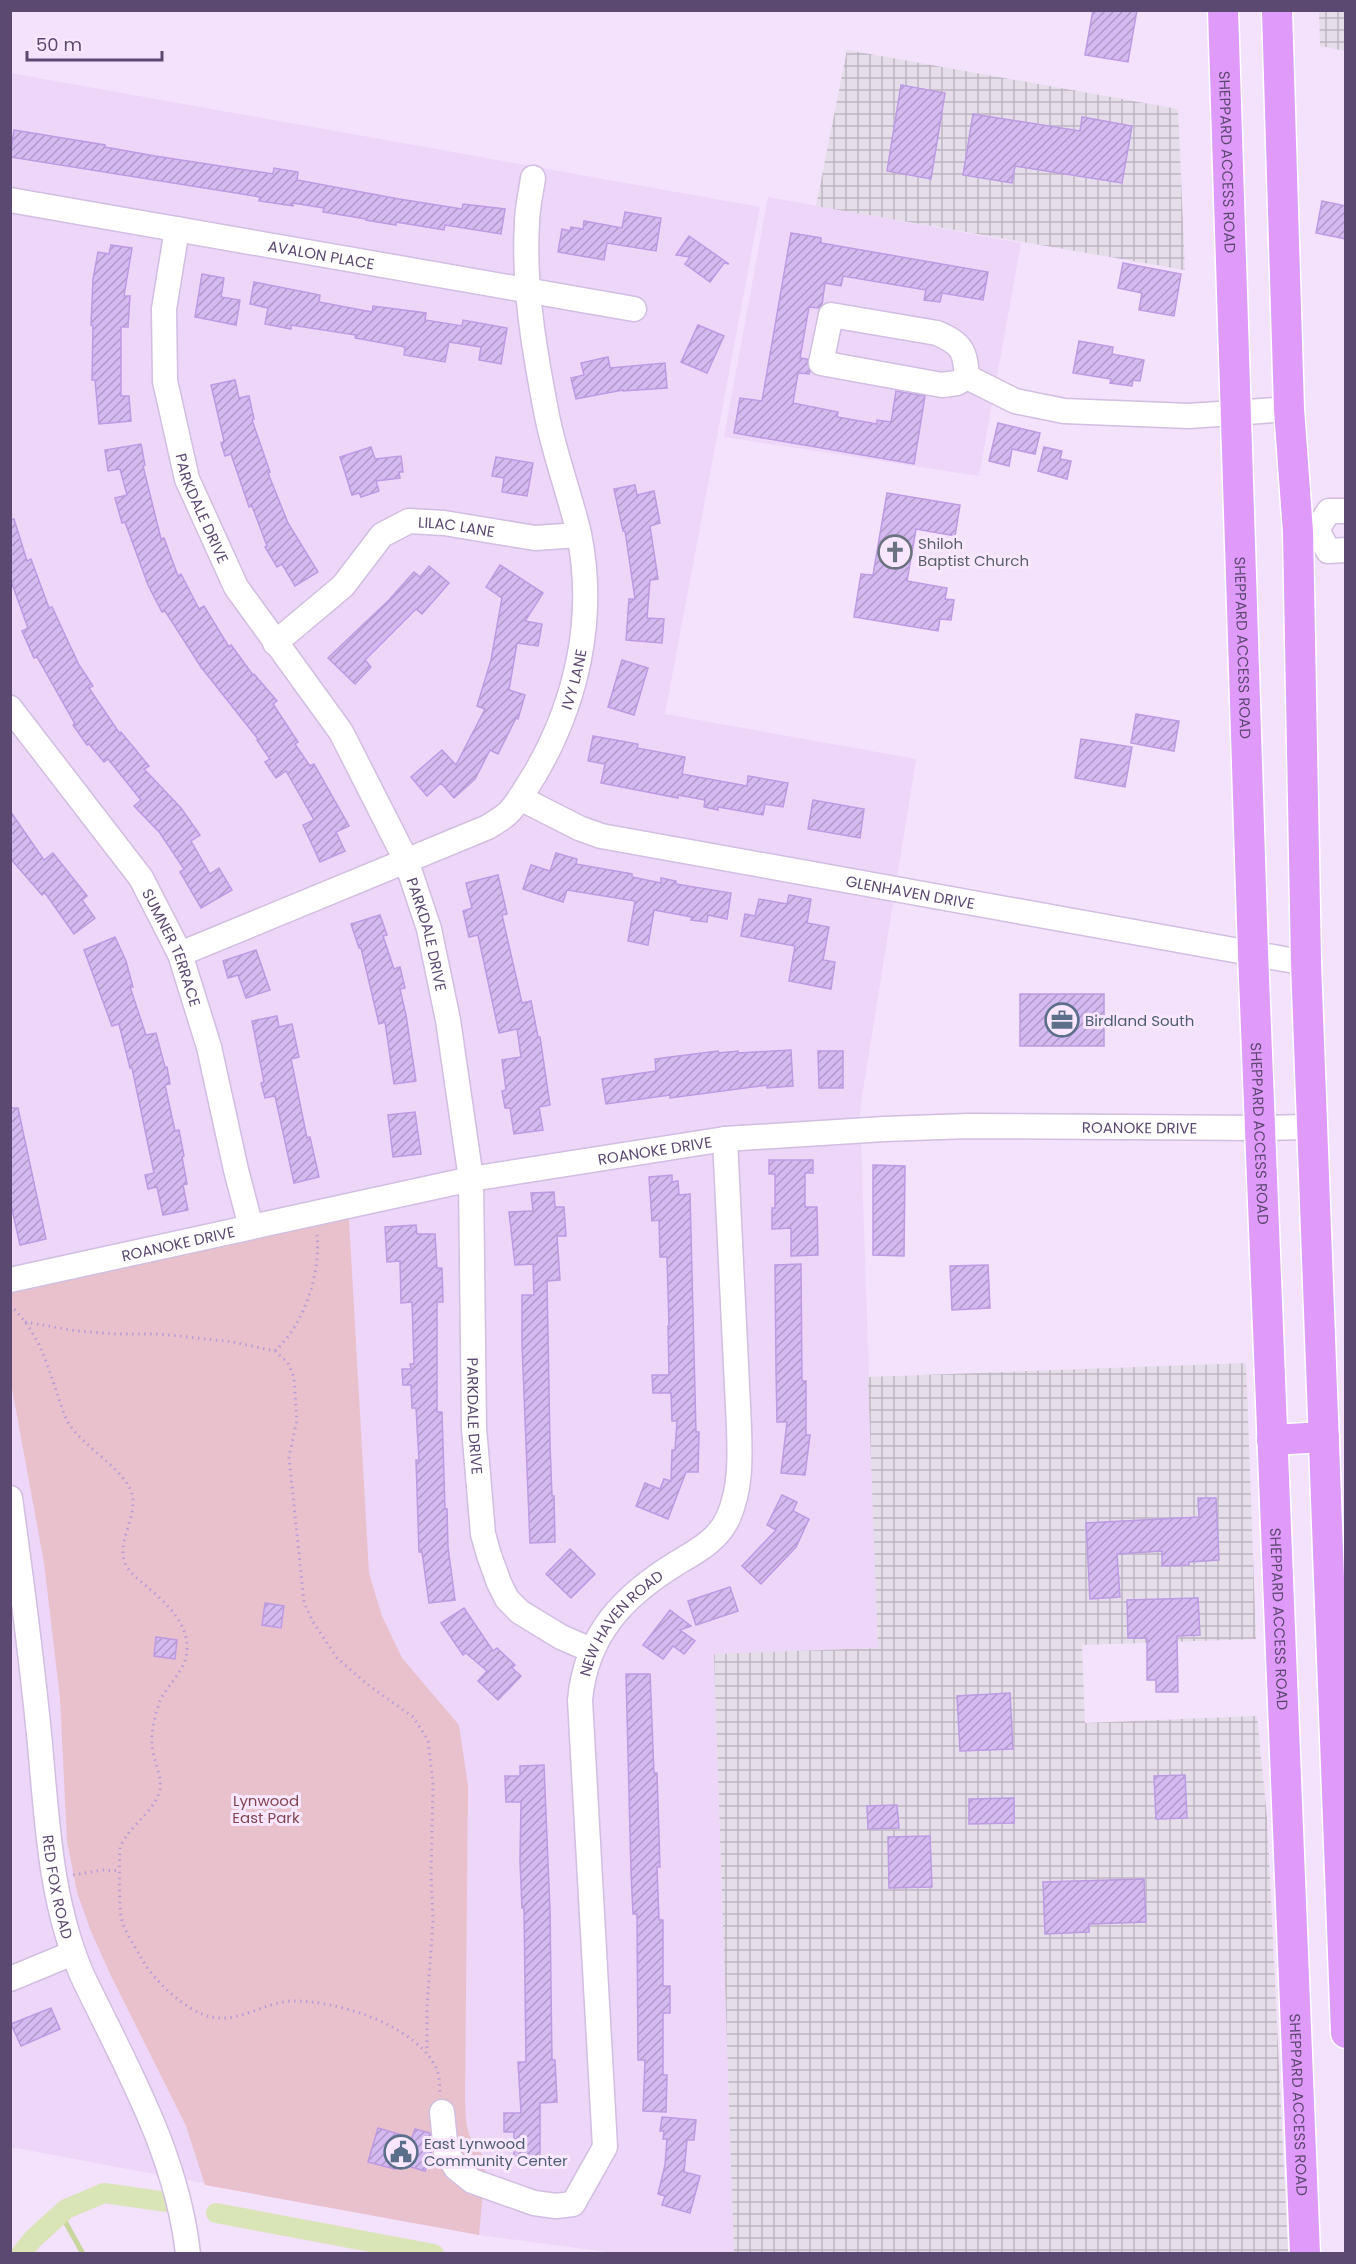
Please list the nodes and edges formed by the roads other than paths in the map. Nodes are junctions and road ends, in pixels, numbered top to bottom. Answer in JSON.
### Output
{"nodes":[{"id":1,"x":1223,"y":10,"type":"edge"},
{"id":2,"x":1277,"y":10,"type":"edge"},
{"id":3,"x":534,"y":178,"type":"dead end"},
{"id":4,"x":10,"y":200,"type":"edge"},
{"id":5,"x":177,"y":229,"type":"junction"},
{"id":6,"x":528,"y":291,"type":"junction"},
{"id":7,"x":634,"y":309,"type":"dead end"},
{"id":8,"x":967,"y":377,"type":"junction"},
{"id":9,"x":1289,"y":409,"type":"junction"},
{"id":10,"x":1235,"y":413,"type":"junction"},
{"id":11,"x":1346,"y":511,"type":"edge"},
{"id":12,"x":1307,"y":530,"type":"junction"},
{"id":13,"x":579,"y":535,"type":"junction"},
{"id":14,"x":1346,"y":550,"type":"edge"},
{"id":15,"x":275,"y":644,"type":"junction"},
{"id":16,"x":10,"y":708,"type":"edge"},
{"id":17,"x":520,"y":798,"type":"junction"},
{"id":18,"x":406,"y":860,"type":"junction"},
{"id":19,"x":1253,"y":953,"type":"junction"},
{"id":20,"x":180,"y":954,"type":"junction"},
{"id":21,"x":1306,"y":963,"type":"junction"},
{"id":22,"x":1312,"y":1127,"type":"junction"},
{"id":23,"x":1260,"y":1128,"type":"junction"},
{"id":24,"x":725,"y":1138,"type":"junction"},
{"id":25,"x":471,"y":1179,"type":"junction"},
{"id":26,"x":251,"y":1227,"type":"junction"},
{"id":27,"x":10,"y":1280,"type":"edge"},
{"id":28,"x":1324,"y":1437,"type":"junction"},
{"id":29,"x":1272,"y":1440,"type":"junction"},
{"id":30,"x":10,"y":1498,"type":"edge"},
{"id":31,"x":591,"y":1650,"type":"junction"},
{"id":32,"x":1336,"y":1772,"type":"junction"},
{"id":33,"x":1286,"y":1775,"type":"junction"},
{"id":34,"x":73,"y":1953,"type":"junction"},
{"id":35,"x":10,"y":1979,"type":"edge"},
{"id":36,"x":1346,"y":2033,"type":"edge"},
{"id":37,"x":442,"y":2112,"type":"road end"},
{"id":38,"x":189,"y":2253,"type":"edge"},
{"id":39,"x":1305,"y":2253,"type":"edge"}],
"edges":[{"from":1,"to":10,"type":"main road","name":"SHEPPARD ACCESS ROAD"},
{"from":2,"to":9,"type":"main road"},
{"from":3,"to":6,"type":"street","name":"IVY LANE"},
{"from":4,"to":5,"type":"street","name":"AVALON PLACE"},
{"from":5,"to":6,"type":"street","name":"AVALON PLACE"},
{"from":5,"to":15,"type":"street","name":"PARKDALE DRIVE"},
{"from":6,"to":7,"type":"street","name":"AVALON PLACE"},
{"from":6,"to":13,"type":"street","name":"IVY LANE"},
{"from":8,"to":8,"type":"street"},
{"from":8,"to":10,"type":"street"},
{"from":9,"to":10,"type":"street"},
{"from":9,"to":12,"type":"main road"},
{"from":10,"to":19,"type":"main road","name":"SHEPPARD ACCESS ROAD"},
{"from":11,"to":12,"type":"street"},
{"from":12,"to":14,"type":"street"},
{"from":12,"to":21,"type":"main road"},
{"from":13,"to":15,"type":"street","name":"LILAC LANE"},
{"from":13,"to":17,"type":"street","name":"IVY LANE"},
{"from":15,"to":18,"type":"street","name":"PARKDALE DRIVE"},
{"from":16,"to":20,"type":"street","name":"SUMNER TERRACE"},
{"from":17,"to":18,"type":"street","name":"IVY LANE"},
{"from":17,"to":19,"type":"street","name":"GLENHAVEN DRIVE"},
{"from":18,"to":20,"type":"street","name":"IVY LANE"},
{"from":18,"to":25,"type":"street","name":"PARKDALE DRIVE"},
{"from":19,"to":21,"type":"street","name":"GLENHAVEN DRIVE"},
{"from":19,"to":23,"type":"main road","name":"SHEPPARD ACCESS ROAD"},
{"from":20,"to":26,"type":"street","name":"SUMNER TERRACE"},
{"from":21,"to":22,"type":"main road"},
{"from":22,"to":23,"type":"street","name":"ROANOKE DRIVE"},
{"from":22,"to":28,"type":"main road"},
{"from":23,"to":24,"type":"street","name":"ROANOKE DRIVE"},
{"from":23,"to":29,"type":"main road","name":"SHEPPARD ACCESS ROAD"},
{"from":24,"to":25,"type":"street","name":"ROANOKE DRIVE"},
{"from":24,"to":31,"type":"street","name":"NEW HAVEN ROAD"},
{"from":25,"to":26,"type":"street","name":"ROANOKE DRIVE"},
{"from":25,"to":31,"type":"street","name":"PARKDALE DRIVE"},
{"from":26,"to":27,"type":"street","name":"ROANOKE DRIVE"},
{"from":28,"to":29,"type":"main road"},
{"from":28,"to":32,"type":"main road"},
{"from":29,"to":33,"type":"main road","name":"SHEPPARD ACCESS ROAD"},
{"from":30,"to":34,"type":"street","name":"RED FOX ROAD"},
{"from":31,"to":37,"type":"street","name":"NEW HAVEN ROAD"},
{"from":32,"to":33,"type":"main road"},
{"from":32,"to":36,"type":"main road"},
{"from":33,"to":39,"type":"main road","name":"SHEPPARD ACCESS ROAD"},
{"from":34,"to":35,"type":"street"},
{"from":34,"to":38,"type":"street","name":"RED FOX ROAD"}]}
